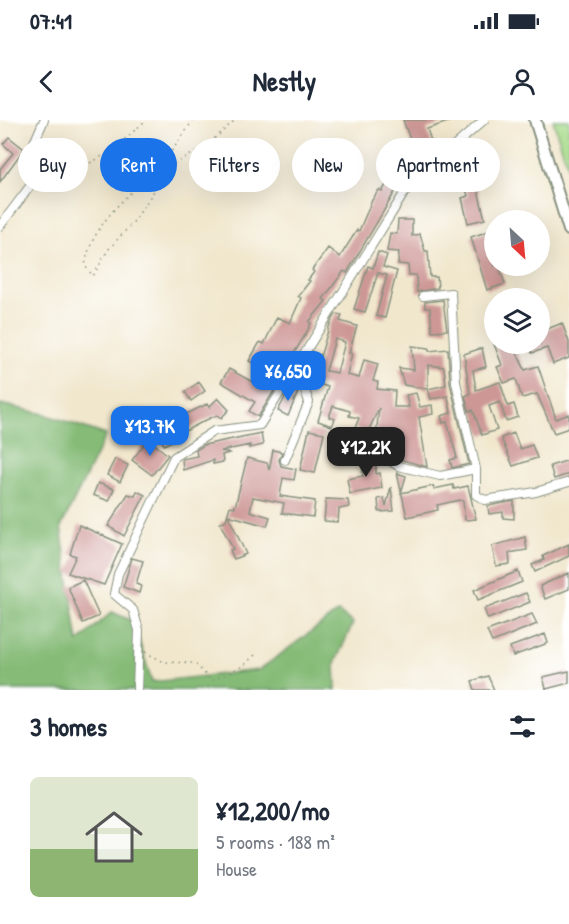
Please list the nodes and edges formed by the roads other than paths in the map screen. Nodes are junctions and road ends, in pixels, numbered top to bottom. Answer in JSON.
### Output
{"nodes":[{"id":1,"x":44,"y":120,"type":"edge"},
{"id":2,"x":484,"y":120,"type":"edge"},
{"id":3,"x":535,"y":120,"type":"edge"},
{"id":4,"x":0,"y":226,"type":"edge"},
{"id":5,"x":569,"y":230,"type":"edge"},
{"id":6,"x":423,"y":296,"type":"dead end"},
{"id":7,"x":290,"y":378,"type":"junction"},
{"id":8,"x":352,"y":453,"type":"dead end"},
{"id":9,"x":285,"y":460,"type":"dead end"},
{"id":10,"x":476,"y":469,"type":"junction"},
{"id":11,"x":569,"y":482,"type":"edge"},
{"id":12,"x":137,"y":690,"type":"edge"}],
"edges":[{"from":1,"to":4,"type":"street"},
{"from":2,"to":7,"type":"street"},
{"from":3,"to":5,"type":"highway"},
{"from":6,"to":10,"type":"street"},
{"from":7,"to":9,"type":"street"},
{"from":7,"to":12,"type":"street"},
{"from":8,"to":10,"type":"street"},
{"from":10,"to":11,"type":"street"}]}
